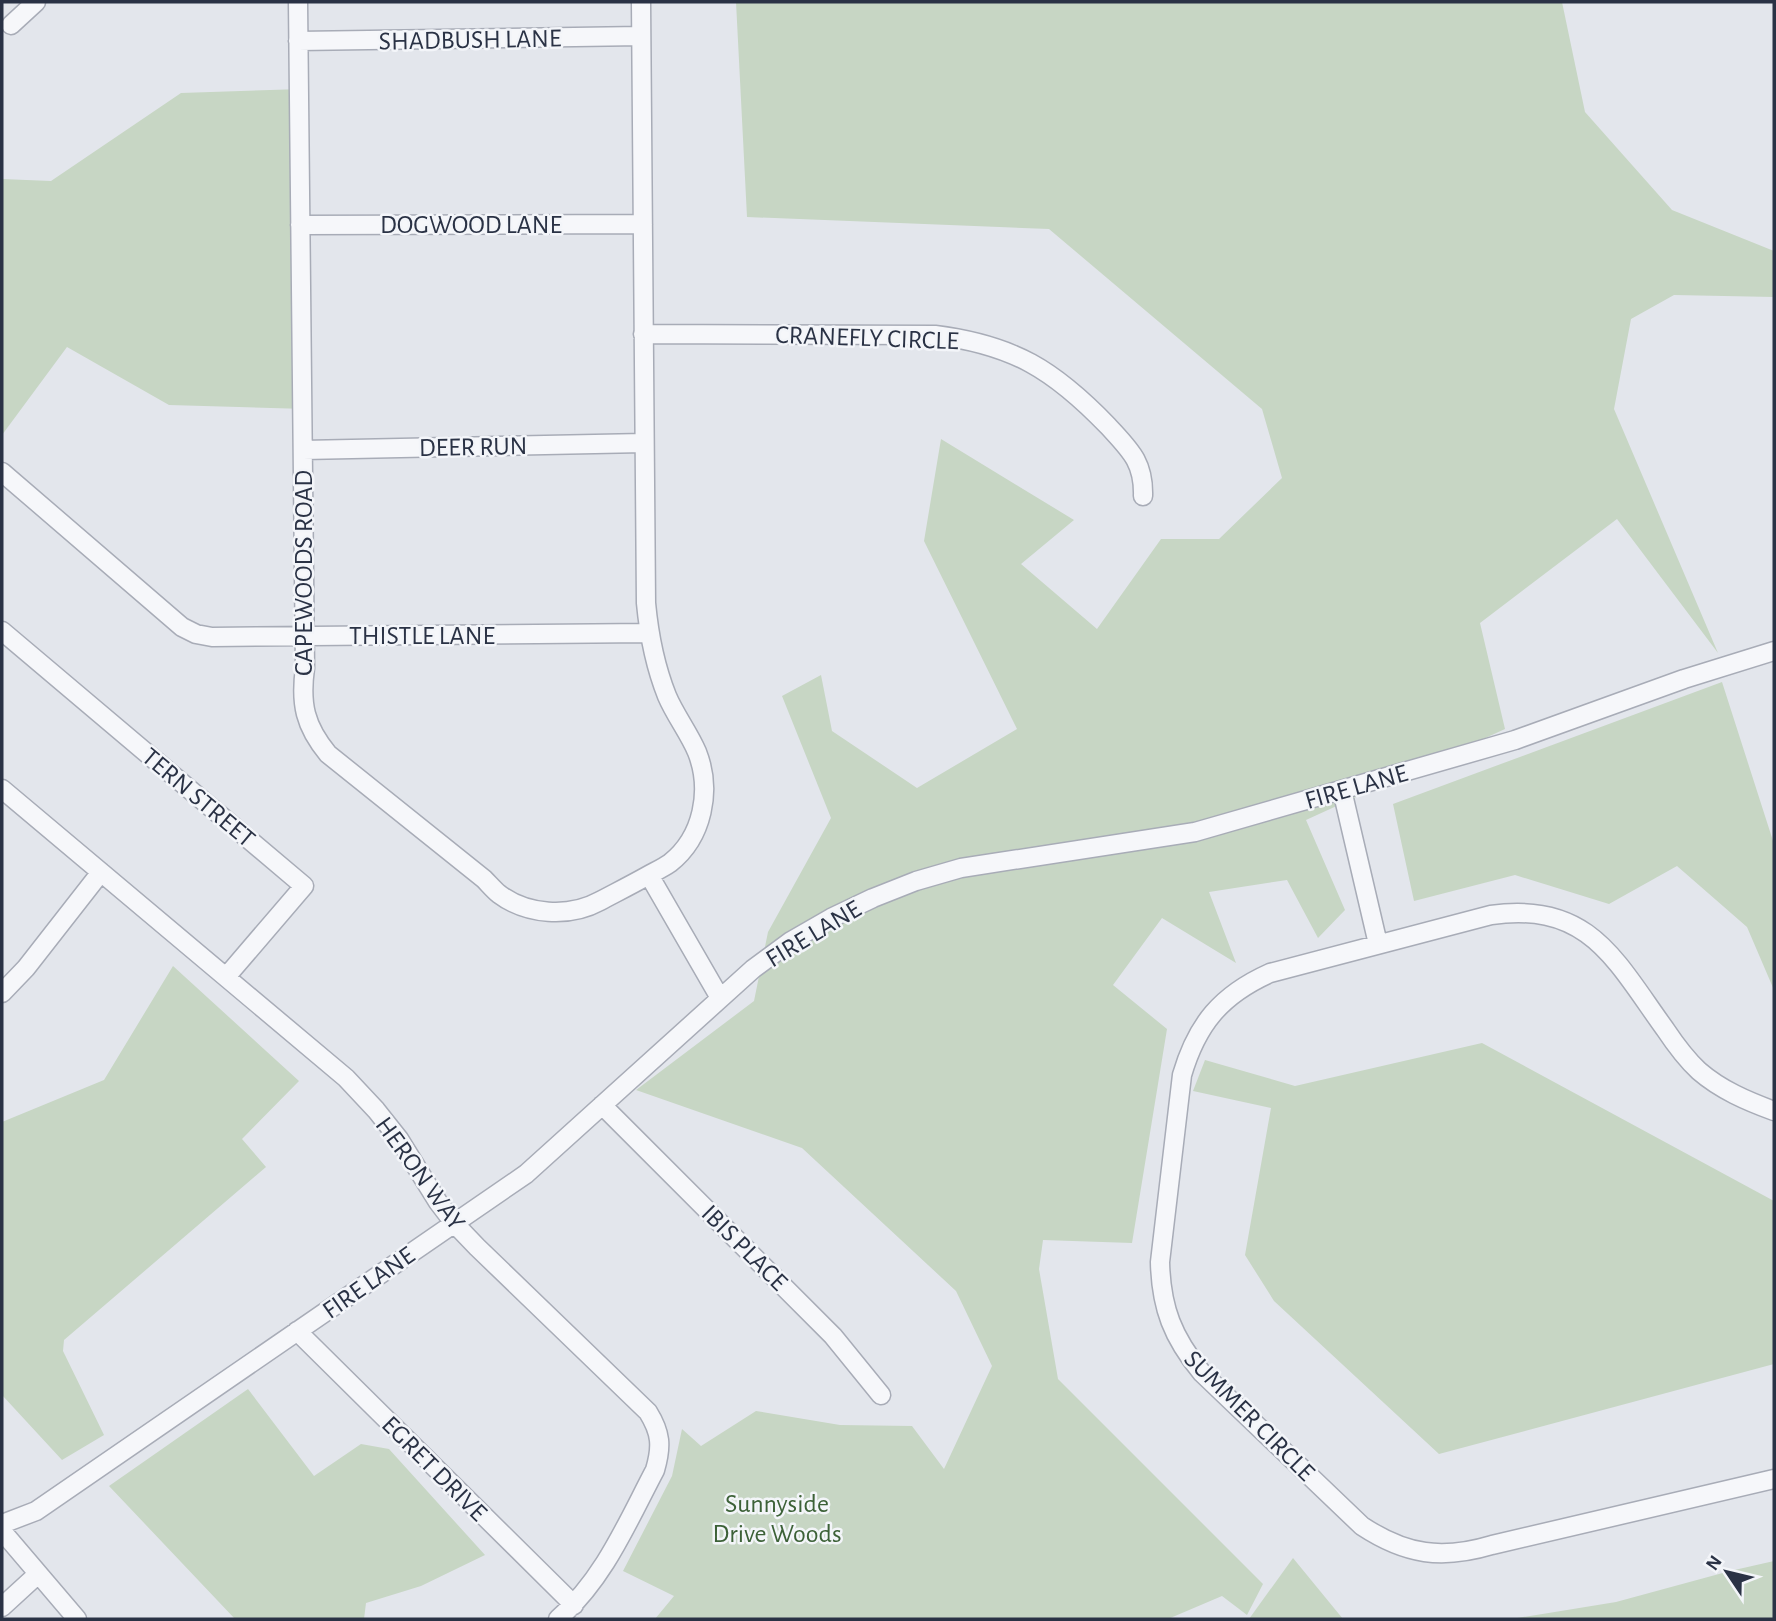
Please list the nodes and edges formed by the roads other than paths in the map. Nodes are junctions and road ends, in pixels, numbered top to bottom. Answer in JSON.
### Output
{"nodes":[{"id":1,"x":36,"y":2,"type":"edge"},
{"id":2,"x":298,"y":2,"type":"edge"},
{"id":3,"x":641,"y":2,"type":"edge"},
{"id":4,"x":11,"y":25,"type":"dead end"},
{"id":5,"x":642,"y":36,"type":"junction"},
{"id":6,"x":298,"y":41,"type":"junction"},
{"id":7,"x":643,"y":224,"type":"junction"},
{"id":8,"x":300,"y":225,"type":"junction"},
{"id":9,"x":643,"y":334,"type":"junction"},
{"id":10,"x":644,"y":443,"type":"junction"},
{"id":11,"x":303,"y":450,"type":"junction"},
{"id":12,"x":2,"y":472,"type":"edge"},
{"id":13,"x":1143,"y":496,"type":"dead end"},
{"id":14,"x":2,"y":631,"type":"edge"},
{"id":15,"x":649,"y":633,"type":"junction"},
{"id":16,"x":304,"y":636,"type":"junction"},
{"id":17,"x":1774,"y":651,"type":"edge"},
{"id":18,"x":2,"y":789,"type":"edge"},
{"id":19,"x":1342,"y":790,"type":"junction"},
{"id":20,"x":101,"y":872,"type":"junction"},
{"id":21,"x":649,"y":875,"type":"junction"},
{"id":22,"x":1378,"y":944,"type":"junction"},
{"id":23,"x":226,"y":977,"type":"junction"},
{"id":24,"x":2,"y":993,"type":"edge"},
{"id":25,"x":720,"y":998,"type":"junction"},
{"id":26,"x":602,"y":1105,"type":"junction"},
{"id":27,"x":1774,"y":1111,"type":"edge"},
{"id":28,"x":454,"y":1223,"type":"junction"},
{"id":29,"x":297,"y":1331,"type":"junction"},
{"id":30,"x":881,"y":1395,"type":"dead end"},
{"id":31,"x":1774,"y":1479,"type":"edge"},
{"id":32,"x":2,"y":1524,"type":"edge"},
{"id":33,"x":2,"y":1531,"type":"edge"},
{"id":34,"x":38,"y":1574,"type":"junction"},
{"id":35,"x":574,"y":1605,"type":"junction"},
{"id":36,"x":2,"y":1607,"type":"edge"},
{"id":37,"x":77,"y":1619,"type":"edge"},
{"id":38,"x":558,"y":1619,"type":"edge"}],
"edges":[{"from":1,"to":4,"type":"street"},
{"from":2,"to":6,"type":"street","name":"CAPEWOODS ROAD"},
{"from":3,"to":5,"type":"street","name":"CAPEWOODS ROAD"},
{"from":5,"to":6,"type":"street","name":"SHADBUSH LANE"},
{"from":5,"to":7,"type":"street","name":"CAPEWOODS ROAD"},
{"from":6,"to":8,"type":"street","name":"CAPEWOODS ROAD"},
{"from":7,"to":8,"type":"street","name":"DOGWOOD LANE"},
{"from":7,"to":9,"type":"street","name":"CAPEWOODS ROAD"},
{"from":8,"to":11,"type":"street","name":"CAPEWOODS ROAD"},
{"from":9,"to":10,"type":"street","name":"CAPEWOODS ROAD"},
{"from":9,"to":13,"type":"street","name":"CRANEFLY CIRCLE"},
{"from":10,"to":11,"type":"street","name":"DEER RUN"},
{"from":10,"to":15,"type":"street","name":"CAPEWOODS ROAD"},
{"from":11,"to":16,"type":"street","name":"CAPEWOODS ROAD"},
{"from":12,"to":16,"type":"street","name":"THISTLE LANE"},
{"from":14,"to":23,"type":"street","name":"TERN STREET"},
{"from":15,"to":16,"type":"street","name":"THISTLE LANE"},
{"from":15,"to":21,"type":"street","name":"CAPEWOODS ROAD"},
{"from":16,"to":21,"type":"street","name":"CAPEWOODS ROAD"},
{"from":17,"to":19,"type":"street","name":"FIRE LANE"},
{"from":18,"to":20,"type":"street","name":"HERON WAY"},
{"from":19,"to":22,"type":"street"},
{"from":19,"to":25,"type":"street","name":"FIRE LANE"},
{"from":20,"to":23,"type":"street","name":"HERON WAY"},
{"from":20,"to":24,"type":"street"},
{"from":21,"to":25,"type":"street"},
{"from":22,"to":27,"type":"street","name":"SUMMER CIRCLE"},
{"from":22,"to":31,"type":"street","name":"SUMMER CIRCLE"},
{"from":23,"to":28,"type":"street","name":"HERON WAY"},
{"from":25,"to":26,"type":"street","name":"FIRE LANE"},
{"from":26,"to":28,"type":"street","name":"FIRE LANE"},
{"from":26,"to":30,"type":"street","name":"IBIS PLACE"},
{"from":28,"to":29,"type":"street","name":"FIRE LANE"},
{"from":28,"to":35,"type":"street","name":"HERON WAY"},
{"from":29,"to":32,"type":"street","name":"FIRE LANE"},
{"from":29,"to":35,"type":"street","name":"EGRET DRIVE"},
{"from":33,"to":34,"type":"street"},
{"from":34,"to":36,"type":"street"},
{"from":34,"to":37,"type":"street"},
{"from":35,"to":38,"type":"street","name":"HERON WAY"}]}
